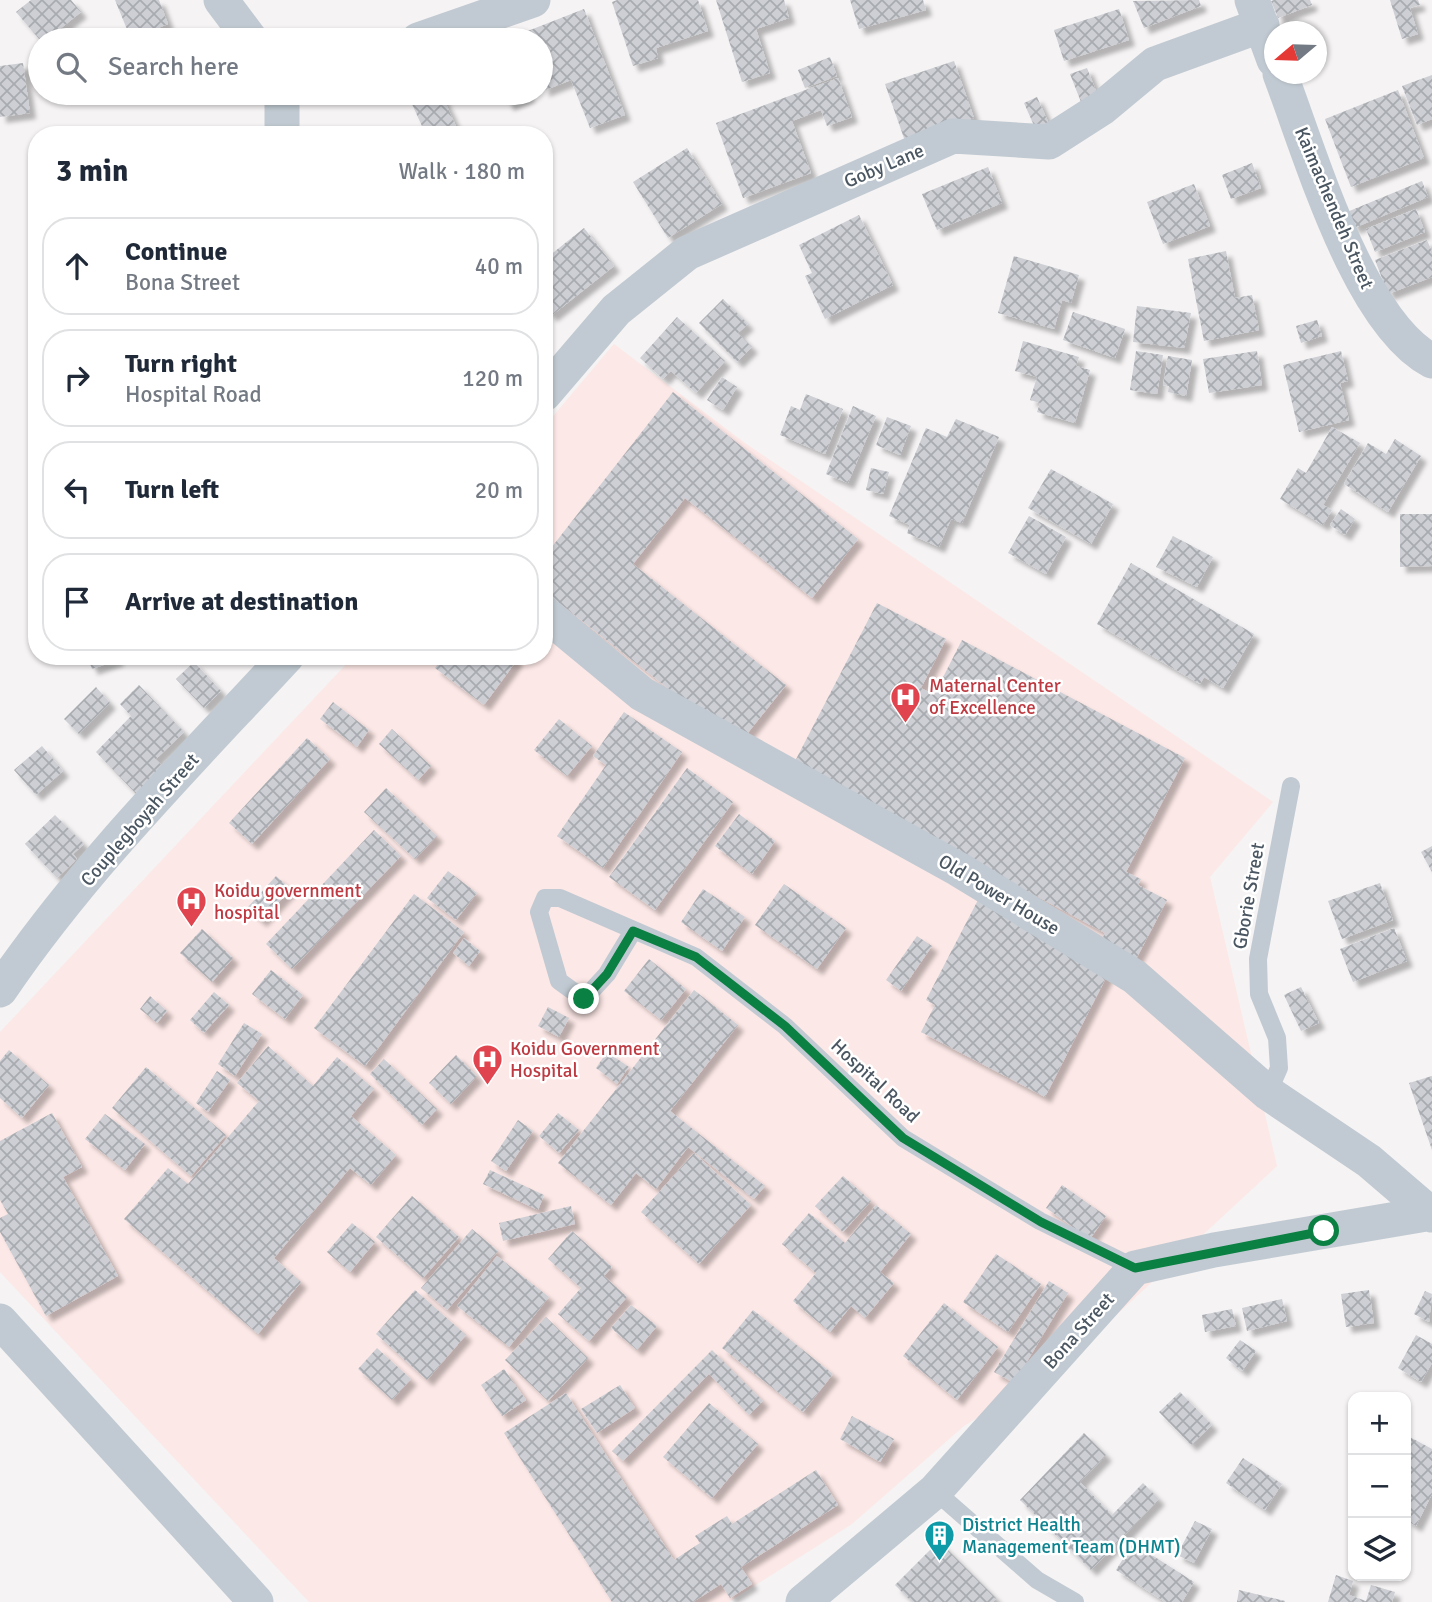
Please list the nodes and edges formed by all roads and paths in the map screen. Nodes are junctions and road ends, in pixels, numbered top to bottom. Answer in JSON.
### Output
{"nodes":[{"id":1,"x":220,"y":0,"type":"edge"},
{"id":2,"x":533,"y":0,"type":"edge"},
{"id":3,"x":1257,"y":13,"type":"edge"},
{"id":4,"x":242,"y":28,"type":"edge"},
{"id":5,"x":452,"y":28,"type":"edge"},
{"id":6,"x":1264,"y":31,"type":"edge"},
{"id":7,"x":1284,"y":84,"type":"edge"},
{"id":8,"x":282,"y":105,"type":"edge"},
{"id":9,"x":282,"y":126,"type":"edge"},
{"id":10,"x":1432,"y":361,"type":"edge"},
{"id":11,"x":553,"y":384,"type":"edge"},
{"id":12,"x":553,"y":620,"type":"edge"},
{"id":13,"x":280,"y":665,"type":"edge"},
{"id":14,"x":1291,"y":786,"type":"dead end"},
{"id":15,"x":633,"y":931,"type":"junction"},
{"id":16,"x":0,"y":990,"type":"edge"},
{"id":17,"x":1268,"y":1093,"type":"junction"},
{"id":18,"x":1432,"y":1214,"type":"edge"},
{"id":19,"x":1135,"y":1268,"type":"junction"},
{"id":20,"x":0,"y":1321,"type":"edge"},
{"id":21,"x":935,"y":1491,"type":"junction"},
{"id":22,"x":256,"y":1602,"type":"edge"},
{"id":23,"x":803,"y":1602,"type":"edge"},
{"id":24,"x":1075,"y":1602,"type":"edge"}],
"edges":[{"from":1,"to":4,"type":"street"},
{"from":2,"to":5,"type":"street"},
{"from":3,"to":6,"type":"street"},
{"from":3,"to":11,"type":"street","name":"Goby Lane"},
{"from":7,"to":10,"type":"street","name":"Kaimachendeh Street"},
{"from":8,"to":9,"type":"street"},
{"from":12,"to":17,"type":"street","name":"Old Power House"},
{"from":13,"to":16,"type":"street","name":"Couplegboyah Street"},
{"from":14,"to":17,"type":"lane","name":"Gborie Street"},
{"from":15,"to":15,"type":"lane","name":"Hospital Road"},
{"from":15,"to":19,"type":"lane","name":"Hospital Road"},
{"from":17,"to":18,"type":"street","name":"Old Power House"},
{"from":18,"to":19,"type":"street"},
{"from":19,"to":21,"type":"street","name":"Bona Street"},
{"from":20,"to":22,"type":"street"},
{"from":21,"to":23,"type":"street","name":"Bona Street"},
{"from":21,"to":24,"type":"lane"}]}
